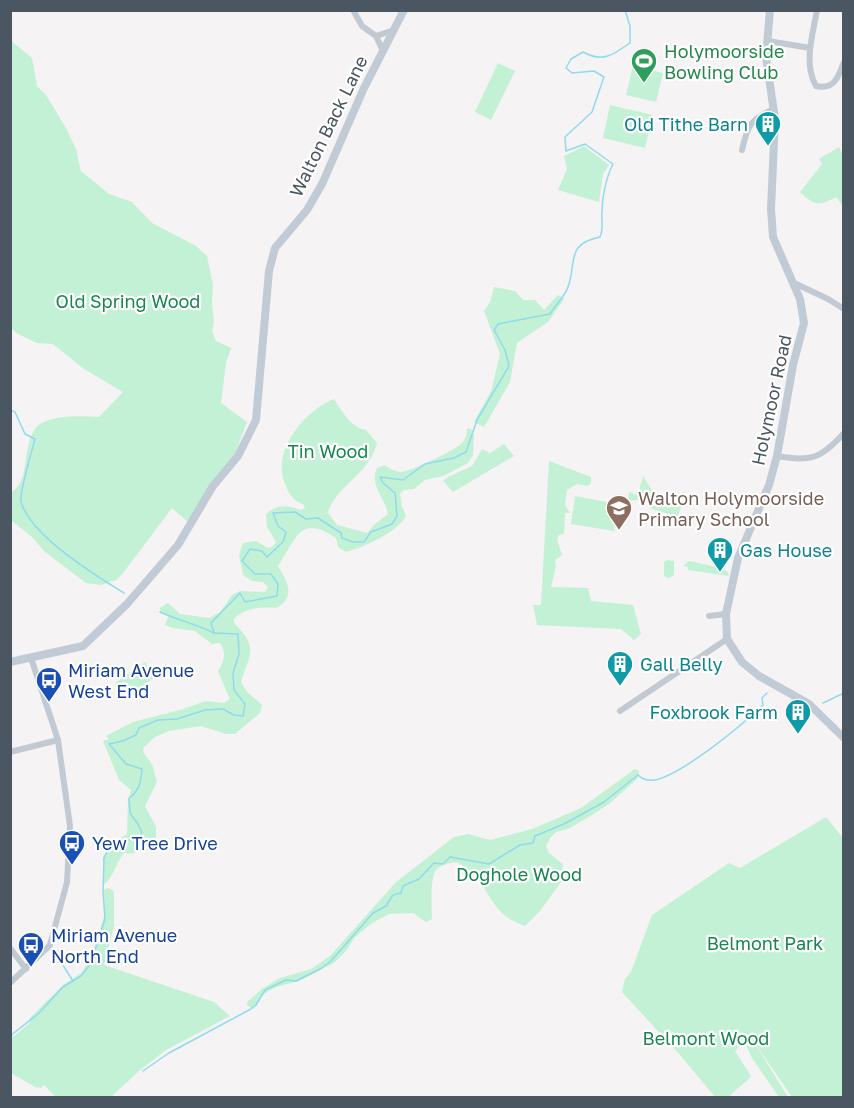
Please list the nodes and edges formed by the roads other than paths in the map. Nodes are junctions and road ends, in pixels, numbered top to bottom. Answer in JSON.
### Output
{"nodes":[{"id":1,"x":353,"y":10,"type":"edge"},
{"id":2,"x":404,"y":10,"type":"edge"},
{"id":3,"x":770,"y":10,"type":"edge"},
{"id":4,"x":817,"y":10,"type":"edge"},
{"id":5,"x":395,"y":30,"type":"junction"},
{"id":6,"x":376,"y":36,"type":"junction"},
{"id":7,"x":768,"y":41,"type":"junction"},
{"id":8,"x":810,"y":48,"type":"junction"},
{"id":9,"x":383,"y":51,"type":"junction"},
{"id":10,"x":843,"y":62,"type":"edge"},
{"id":11,"x":774,"y":109,"type":"junction"},
{"id":12,"x":742,"y":150,"type":"dead end"},
{"id":13,"x":792,"y":282,"type":"junction"},
{"id":14,"x":843,"y":309,"type":"edge"},
{"id":15,"x":843,"y":433,"type":"edge"},
{"id":16,"x":777,"y":456,"type":"junction"},
{"id":17,"x":726,"y":614,"type":"junction"},
{"id":18,"x":709,"y":616,"type":"dead end"},
{"id":19,"x":728,"y":639,"type":"junction"},
{"id":20,"x":31,"y":658,"type":"junction"},
{"id":21,"x":10,"y":662,"type":"edge"},
{"id":22,"x":620,"y":711,"type":"dead end"},
{"id":23,"x":843,"y":738,"type":"edge"},
{"id":24,"x":58,"y":740,"type":"junction"},
{"id":25,"x":10,"y":752,"type":"edge"},
{"id":26,"x":10,"y":948,"type":"edge"},
{"id":27,"x":26,"y":969,"type":"junction"},
{"id":28,"x":10,"y":983,"type":"edge"}],
"edges":[{"from":1,"to":6,"type":"street"},
{"from":2,"to":5,"type":"street","name":"Walton Back Lane"},
{"from":3,"to":7,"type":"street","name":"Holymoor Road"},
{"from":4,"to":8,"type":"street"},
{"from":5,"to":6,"type":"street"},
{"from":5,"to":9,"type":"street","name":"Walton Back Lane"},
{"from":6,"to":9,"type":"street"},
{"from":7,"to":8,"type":"street"},
{"from":7,"to":11,"type":"street","name":"Holymoor Road"},
{"from":8,"to":10,"type":"street"},
{"from":9,"to":20,"type":"street","name":"Walton Back Lane"},
{"from":11,"to":12,"type":"street"},
{"from":11,"to":13,"type":"street","name":"Holymoor Road"},
{"from":13,"to":14,"type":"street"},
{"from":13,"to":16,"type":"street","name":"Holymoor Road"},
{"from":15,"to":16,"type":"street"},
{"from":16,"to":17,"type":"street","name":"Holymoor Road"},
{"from":17,"to":18,"type":"street"},
{"from":17,"to":19,"type":"street","name":"Holymoor Road"},
{"from":19,"to":22,"type":"street"},
{"from":19,"to":23,"type":"street","name":"Holymoor Road"},
{"from":20,"to":21,"type":"street","name":"Walton Back Lane"},
{"from":20,"to":24,"type":"street"},
{"from":24,"to":25,"type":"street"},
{"from":24,"to":27,"type":"street"},
{"from":26,"to":27,"type":"street"},
{"from":27,"to":28,"type":"street"}]}
